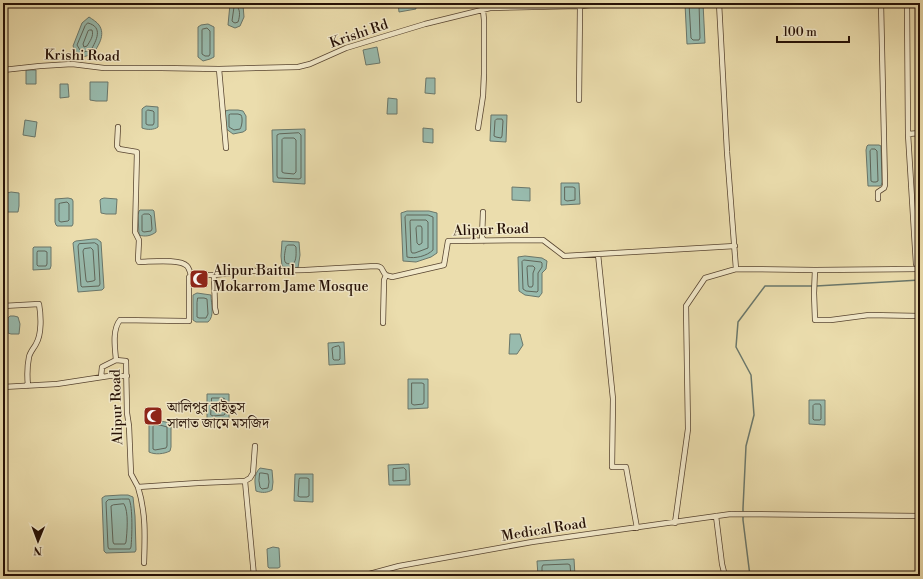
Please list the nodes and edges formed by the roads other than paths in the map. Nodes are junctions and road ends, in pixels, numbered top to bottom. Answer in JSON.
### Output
{"nodes":[{"id":1,"x":612,"y":3,"type":"edge"},
{"id":2,"x":719,"y":3,"type":"edge"},
{"id":3,"x":881,"y":3,"type":"edge"},
{"id":4,"x":907,"y":3,"type":"edge"},
{"id":5,"x":584,"y":5,"type":"edge"},
{"id":6,"x":483,"y":10,"type":"junction"},
{"id":7,"x":161,"y":68,"type":"joint"},
{"id":8,"x":219,"y":69,"type":"junction"},
{"id":9,"x":3,"y":70,"type":"edge"},
{"id":10,"x":579,"y":100,"type":"dead end"},
{"id":11,"x":118,"y":127,"type":"dead end"},
{"id":12,"x":478,"y":128,"type":"dead end"},
{"id":13,"x":920,"y":133,"type":"edge"},
{"id":14,"x":908,"y":134,"type":"junction"},
{"id":15,"x":226,"y":148,"type":"dead end"},
{"id":16,"x":878,"y":200,"type":"dead end"},
{"id":17,"x":483,"y":212,"type":"dead end"},
{"id":18,"x":484,"y":241,"type":"junction"},
{"id":19,"x":735,"y":246,"type":"junction"},
{"id":20,"x":598,"y":254,"type":"junction"},
{"id":21,"x":920,"y":264,"type":"edge"},
{"id":22,"x":736,"y":269,"type":"junction"},
{"id":23,"x":920,"y":269,"type":"edge"},
{"id":24,"x":815,"y":270,"type":"junction"},
{"id":25,"x":191,"y":274,"type":"junction"},
{"id":26,"x":214,"y":275,"type":"junction"},
{"id":27,"x":386,"y":275,"type":"junction"},
{"id":28,"x":3,"y":306,"type":"edge"},
{"id":29,"x":216,"y":312,"type":"dead end"},
{"id":30,"x":920,"y":316,"type":"edge"},
{"id":31,"x":383,"y":323,"type":"dead end"},
{"id":32,"x":116,"y":360,"type":"junction"},
{"id":33,"x":127,"y":376,"type":"junction"},
{"id":34,"x":101,"y":377,"type":"junction"},
{"id":35,"x":28,"y":386,"type":"junction"},
{"id":36,"x":3,"y":387,"type":"edge"},
{"id":37,"x":255,"y":446,"type":"dead end"},
{"id":38,"x":245,"y":481,"type":"junction"},
{"id":39,"x":138,"y":487,"type":"junction"},
{"id":40,"x":716,"y":516,"type":"junction"},
{"id":41,"x":920,"y":516,"type":"edge"},
{"id":42,"x":675,"y":522,"type":"junction"},
{"id":43,"x":637,"y":528,"type":"junction"},
{"id":44,"x":144,"y":563,"type":"dead end"},
{"id":45,"x":254,"y":576,"type":"edge"},
{"id":46,"x":362,"y":576,"type":"edge"},
{"id":47,"x":725,"y":576,"type":"edge"}],
"edges":[{"from":1,"to":5,"type":"street","name":"Krishi Rd"},
{"from":2,"to":19,"type":"street"},
{"from":3,"to":16,"type":"street"},
{"from":4,"to":14,"type":"street"},
{"from":5,"to":6,"type":"street","name":"Krishi Rd"},
{"from":5,"to":10,"type":"street"},
{"from":6,"to":8,"type":"street","name":"Krishi Rd"},
{"from":6,"to":12,"type":"street"},
{"from":7,"to":8,"type":"street","name":"Krishi Rd"},
{"from":7,"to":9,"type":"street","name":"Krishi Road"},
{"from":8,"to":15,"type":"street"},
{"from":11,"to":25,"type":"street"},
{"from":13,"to":14,"type":"street"},
{"from":14,"to":21,"type":"street"},
{"from":17,"to":18,"type":"street"},
{"from":18,"to":20,"type":"street","name":"Alipur Road"},
{"from":18,"to":27,"type":"street","name":"Alipur Road"},
{"from":19,"to":20,"type":"street","name":"Alipur Road"},
{"from":19,"to":22,"type":"street"},
{"from":20,"to":43,"type":"street"},
{"from":22,"to":24,"type":"street"},
{"from":22,"to":42,"type":"street"},
{"from":23,"to":24,"type":"street"},
{"from":24,"to":30,"type":"street"},
{"from":25,"to":26,"type":"street","name":"Alipur Road"},
{"from":25,"to":32,"type":"street","name":"Alipur Road"},
{"from":26,"to":27,"type":"street","name":"Alipur Road"},
{"from":26,"to":29,"type":"street"},
{"from":27,"to":31,"type":"street"},
{"from":28,"to":35,"type":"street"},
{"from":32,"to":33,"type":"street","name":"Alipur Road"},
{"from":32,"to":34,"type":"street"},
{"from":33,"to":34,"type":"street"},
{"from":33,"to":39,"type":"street","name":"Alipur Road"},
{"from":34,"to":35,"type":"street"},
{"from":35,"to":36,"type":"street"},
{"from":37,"to":38,"type":"street"},
{"from":38,"to":39,"type":"street"},
{"from":38,"to":45,"type":"street"},
{"from":39,"to":44,"type":"street","name":"Alipur Road"},
{"from":40,"to":41,"type":"street","name":"Medical Road"},
{"from":40,"to":42,"type":"street","name":"Medical Road"},
{"from":40,"to":47,"type":"street"},
{"from":42,"to":43,"type":"street","name":"Medical Road"},
{"from":43,"to":46,"type":"street","name":"Medical Road"}]}
